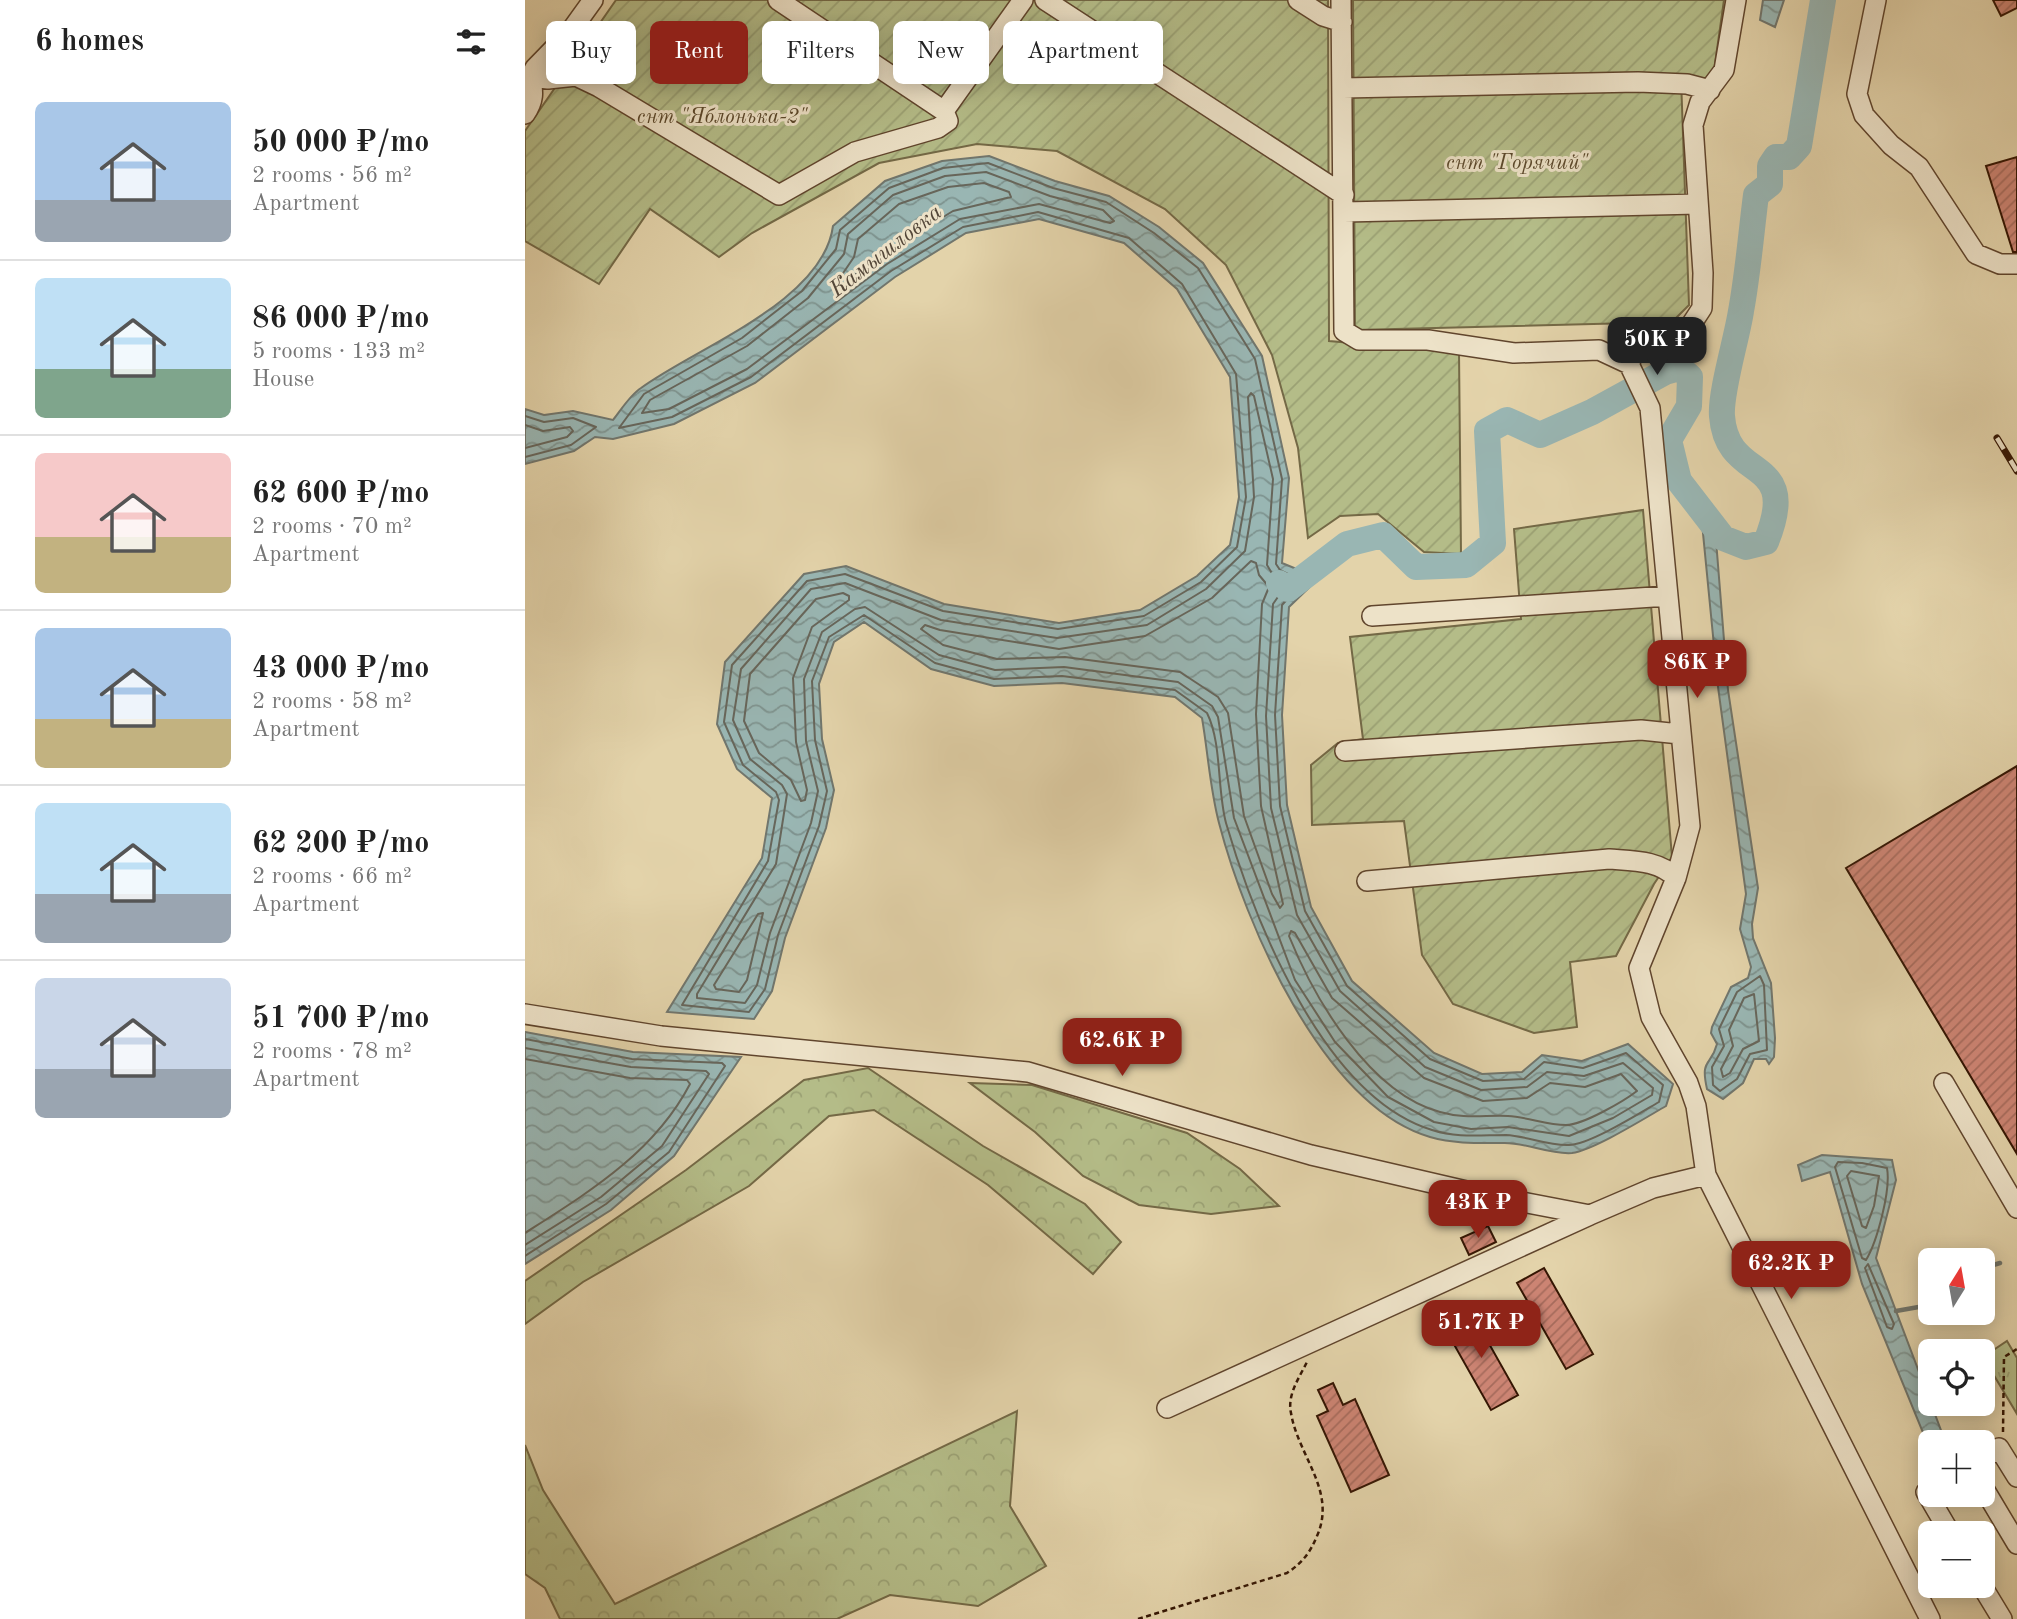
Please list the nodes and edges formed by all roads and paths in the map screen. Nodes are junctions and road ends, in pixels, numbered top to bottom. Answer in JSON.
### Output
{"nodes":[{"id":1,"x":593,"y":0,"type":"edge"},
{"id":2,"x":778,"y":0,"type":"edge"},
{"id":3,"x":1023,"y":0,"type":"edge"},
{"id":4,"x":1045,"y":0,"type":"edge"},
{"id":5,"x":1299,"y":0,"type":"edge"},
{"id":6,"x":1341,"y":0,"type":"edge"},
{"id":7,"x":1736,"y":0,"type":"edge"},
{"id":8,"x":1876,"y":0,"type":"edge"},
{"id":9,"x":1342,"y":22,"type":"junction"},
{"id":10,"x":530,"y":77,"type":"junction"},
{"id":11,"x":1343,"y":88,"type":"junction"},
{"id":12,"x":1710,"y":90,"type":"junction"},
{"id":13,"x":944,"y":111,"type":"junction"},
{"id":14,"x":525,"y":114,"type":"edge"},
{"id":15,"x":1344,"y":203,"type":"junction"},
{"id":16,"x":1698,"y":204,"type":"junction"},
{"id":17,"x":2017,"y":264,"type":"edge"},
{"id":18,"x":1629,"y":364,"type":"junction"},
{"id":19,"x":1668,"y":596,"type":"junction"},
{"id":20,"x":1372,"y":616,"type":"dead end"},
{"id":21,"x":1680,"y":734,"type":"junction"},
{"id":22,"x":1345,"y":751,"type":"dead end"},
{"id":23,"x":1676,"y":878,"type":"junction"},
{"id":24,"x":1367,"y":881,"type":"dead end"},
{"id":25,"x":525,"y":1014,"type":"edge"},
{"id":26,"x":1944,"y":1083,"type":"dead end"},
{"id":27,"x":1706,"y":1175,"type":"junction"},
{"id":28,"x":2017,"y":1208,"type":"edge"},
{"id":29,"x":1590,"y":1215,"type":"junction"},
{"id":30,"x":1322,"y":1340,"type":"junction"},
{"id":31,"x":2017,"y":1349,"type":"edge"},
{"id":32,"x":1167,"y":1408,"type":"dead end"},
{"id":33,"x":1995,"y":1445,"type":"edge"},
{"id":34,"x":1995,"y":1457,"type":"edge"},
{"id":35,"x":2017,"y":1477,"type":"edge"},
{"id":36,"x":1995,"y":1507,"type":"edge"},
{"id":37,"x":2017,"y":1544,"type":"edge"},
{"id":38,"x":1989,"y":1598,"type":"edge"},
{"id":39,"x":1138,"y":1619,"type":"edge"},
{"id":40,"x":1930,"y":1619,"type":"edge"},
{"id":41,"x":2002,"y":1619,"type":"edge"}],
"edges":[{"from":1,"to":10,"type":"street"},
{"from":2,"to":13,"type":"street"},
{"from":3,"to":13,"type":"street"},
{"from":4,"to":15,"type":"street"},
{"from":5,"to":9,"type":"street"},
{"from":6,"to":9,"type":"street"},
{"from":7,"to":12,"type":"street"},
{"from":8,"to":17,"type":"street"},
{"from":9,"to":11,"type":"street"},
{"from":10,"to":13,"type":"street"},
{"from":10,"to":14,"type":"street"},
{"from":11,"to":12,"type":"street"},
{"from":11,"to":15,"type":"street"},
{"from":12,"to":16,"type":"street"},
{"from":15,"to":16,"type":"street"},
{"from":15,"to":18,"type":"street"},
{"from":16,"to":18,"type":"street"},
{"from":18,"to":19,"type":"street"},
{"from":19,"to":20,"type":"street"},
{"from":19,"to":21,"type":"street"},
{"from":21,"to":22,"type":"street"},
{"from":21,"to":23,"type":"street"},
{"from":23,"to":24,"type":"street"},
{"from":23,"to":27,"type":"street"},
{"from":25,"to":29,"type":"street"},
{"from":26,"to":28,"type":"street"},
{"from":27,"to":29,"type":"street"},
{"from":27,"to":40,"type":"street"},
{"from":29,"to":30,"type":"street"},
{"from":30,"to":32,"type":"street"},
{"from":30,"to":39,"type":"path"},
{"from":31,"to":33,"type":"path"},
{"from":34,"to":35,"type":"street"},
{"from":36,"to":37,"type":"street"},
{"from":38,"to":41,"type":"street"}]}
